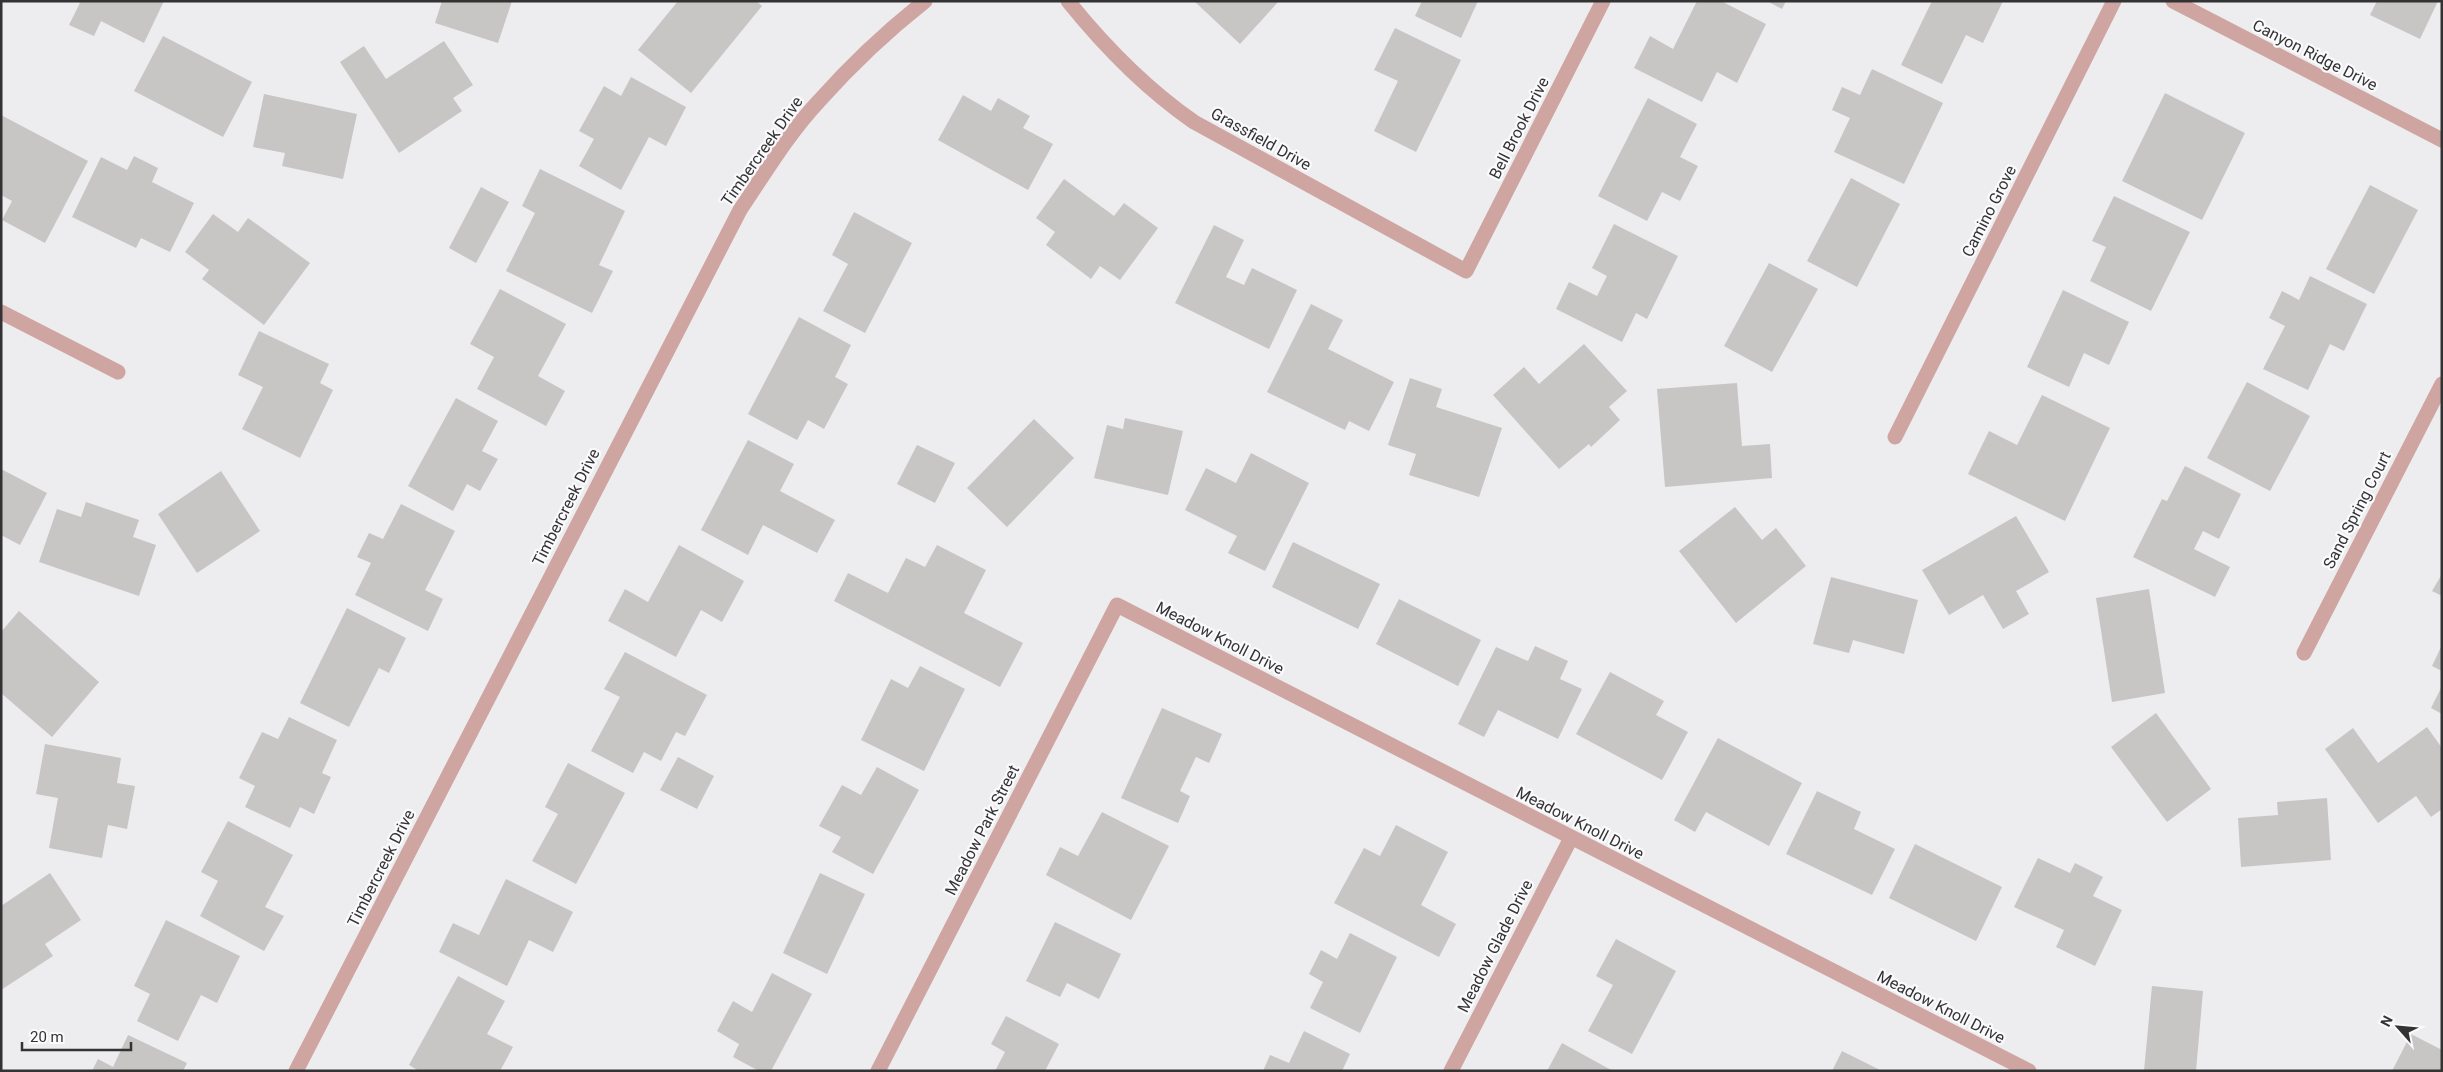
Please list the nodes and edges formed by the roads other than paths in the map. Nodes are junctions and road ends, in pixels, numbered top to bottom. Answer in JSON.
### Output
{"nodes":[{"id":1,"x":925,"y":1,"type":"edge"},
{"id":2,"x":1068,"y":1,"type":"edge"},
{"id":3,"x":1603,"y":1,"type":"edge"},
{"id":4,"x":2114,"y":1,"type":"edge"},
{"id":5,"x":2172,"y":1,"type":"edge"},
{"id":6,"x":2442,"y":140,"type":"edge"},
{"id":7,"x":1466,"y":271,"type":"joint"},
{"id":8,"x":1,"y":312,"type":"edge"},
{"id":9,"x":118,"y":372,"type":"dead end"},
{"id":10,"x":2442,"y":384,"type":"edge"},
{"id":11,"x":1895,"y":436,"type":"dead end"},
{"id":12,"x":1117,"y":605,"type":"joint"},
{"id":13,"x":2304,"y":653,"type":"dead end"},
{"id":14,"x":1571,"y":838,"type":"junction"},
{"id":15,"x":296,"y":1071,"type":"edge"},
{"id":16,"x":878,"y":1071,"type":"edge"},
{"id":17,"x":1451,"y":1071,"type":"edge"},
{"id":18,"x":2029,"y":1071,"type":"edge"}],
"edges":[{"from":1,"to":15,"type":"street","name":"Timbercreek Drive"},
{"from":2,"to":7,"type":"street","name":"Grassfield Drive"},
{"from":3,"to":7,"type":"street","name":"Bell Brook Drive"},
{"from":4,"to":11,"type":"street","name":"Camino Grove"},
{"from":5,"to":6,"type":"street","name":"Canyon Ridge Drive"},
{"from":8,"to":9,"type":"street"},
{"from":10,"to":13,"type":"street","name":"Sand Spring Court"},
{"from":12,"to":14,"type":"street","name":"Meadow Knoll Drive"},
{"from":12,"to":16,"type":"street","name":"Meadow Park Street"},
{"from":14,"to":17,"type":"street","name":"Meadow Glade Drive"},
{"from":14,"to":18,"type":"street","name":"Meadow Knoll Drive"}]}
